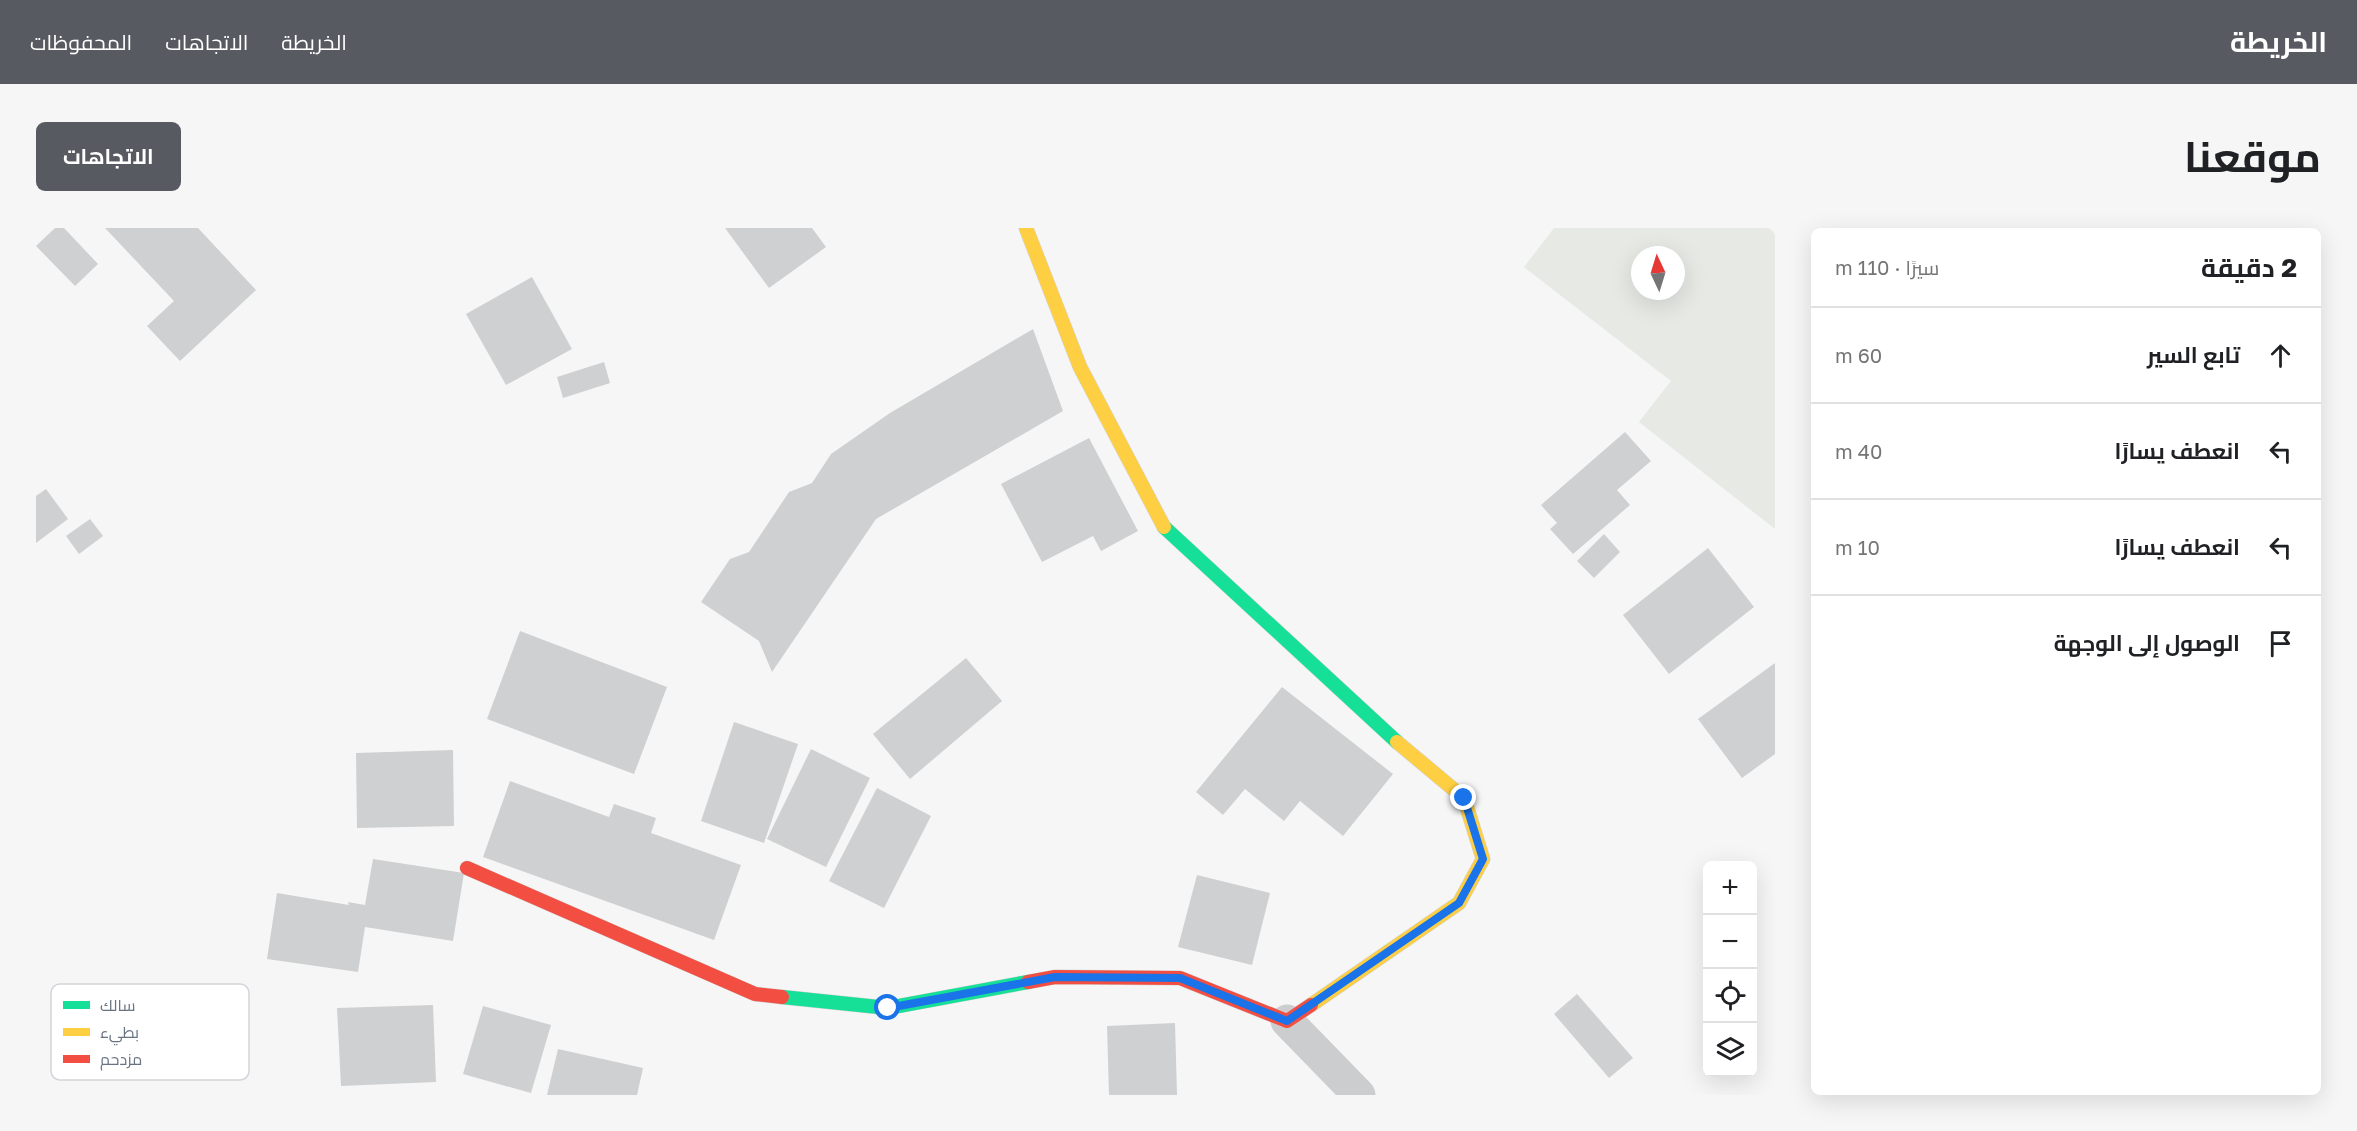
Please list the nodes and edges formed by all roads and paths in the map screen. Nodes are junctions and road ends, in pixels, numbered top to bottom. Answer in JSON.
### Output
{"nodes":[{"id":1,"x":1026,"y":228,"type":"edge"},
{"id":2,"x":467,"y":868,"type":"dead end"},
{"id":3,"x":1287,"y":1021,"type":"junction"},
{"id":4,"x":1359,"y":1095,"type":"edge"}],
"edges":[{"from":1,"to":3,"type":"street"},
{"from":2,"to":3,"type":"street"},
{"from":3,"to":4,"type":"street"}]}
